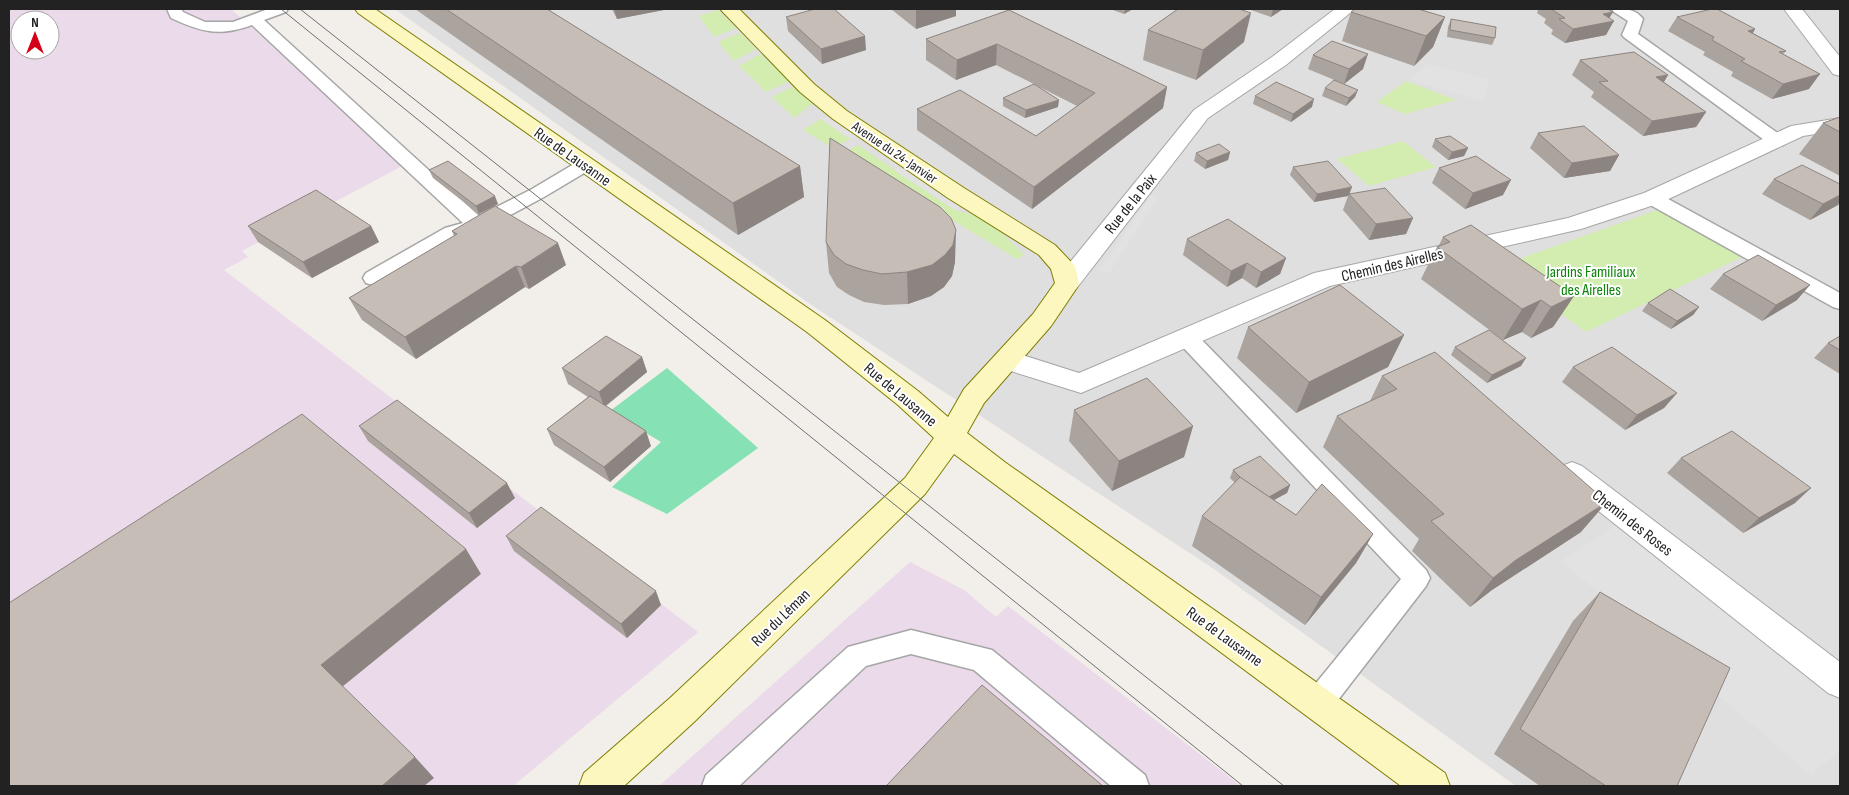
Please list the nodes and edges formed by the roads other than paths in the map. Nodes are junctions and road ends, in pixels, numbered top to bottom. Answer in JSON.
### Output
{"nodes":[{"id":1,"x":174,"y":9,"type":"edge"},
{"id":2,"x":281,"y":9,"type":"edge"},
{"id":3,"x":364,"y":9,"type":"edge"},
{"id":4,"x":729,"y":9,"type":"edge"},
{"id":5,"x":1346,"y":9,"type":"edge"},
{"id":6,"x":1619,"y":9,"type":"edge"},
{"id":7,"x":1793,"y":9,"type":"edge"},
{"id":8,"x":254,"y":19,"type":"junction"},
{"id":9,"x":1840,"y":70,"type":"edge"},
{"id":10,"x":1840,"y":124,"type":"edge"},
{"id":11,"x":1777,"y":140,"type":"junction"},
{"id":12,"x":585,"y":165,"type":"junction"},
{"id":13,"x":1652,"y":198,"type":"junction"},
{"id":14,"x":477,"y":226,"type":"junction"},
{"id":15,"x":373,"y":278,"type":"dead end"},
{"id":16,"x":1067,"y":283,"type":"junction"},
{"id":17,"x":1840,"y":302,"type":"edge"},
{"id":18,"x":1187,"y":338,"type":"junction"},
{"id":19,"x":1007,"y":360,"type":"junction"},
{"id":20,"x":951,"y":436,"type":"junction"},
{"id":21,"x":1552,"y":459,"type":"edge"},
{"id":22,"x":1840,"y":682,"type":"edge"},
{"id":23,"x":1318,"y":703,"type":"junction"},
{"id":24,"x":597,"y":786,"type":"edge"},
{"id":25,"x":717,"y":786,"type":"edge"},
{"id":26,"x":1134,"y":786,"type":"edge"},
{"id":27,"x":1432,"y":786,"type":"edge"}],
"edges":[{"from":1,"to":8,"type":"lane"},
{"from":2,"to":8,"type":"lane"},
{"from":3,"to":12,"type":"main road","name":"Rue de Lausanne"},
{"from":4,"to":16,"type":"main road","name":"Avenue du 24-Janvier"},
{"from":5,"to":16,"type":"street","name":"Rue de la Paix"},
{"from":6,"to":11,"type":"lane"},
{"from":7,"to":9,"type":"street"},
{"from":8,"to":14,"type":"lane"},
{"from":10,"to":11,"type":"street","name":"Chemin des Airelles"},
{"from":11,"to":13,"type":"street","name":"Chemin des Airelles"},
{"from":12,"to":14,"type":"lane"},
{"from":12,"to":20,"type":"main road","name":"Rue de Lausanne"},
{"from":13,"to":17,"type":"lane"},
{"from":13,"to":18,"type":"street","name":"Chemin des Airelles"},
{"from":14,"to":15,"type":"lane"},
{"from":16,"to":19,"type":"main road","name":"Rue de la Paix"},
{"from":18,"to":19,"type":"street","name":"Chemin des Airelles"},
{"from":18,"to":23,"type":"lane"},
{"from":19,"to":20,"type":"main road","name":"Rue de la Paix"},
{"from":20,"to":23,"type":"main road","name":"Rue de Lausanne"},
{"from":20,"to":24,"type":"main road","name":"Rue du Léman"},
{"from":21,"to":22,"type":"street","name":"Chemin des Roses"},
{"from":23,"to":27,"type":"main road","name":"Rue de Lausanne"},
{"from":25,"to":26,"type":"lane"}]}
